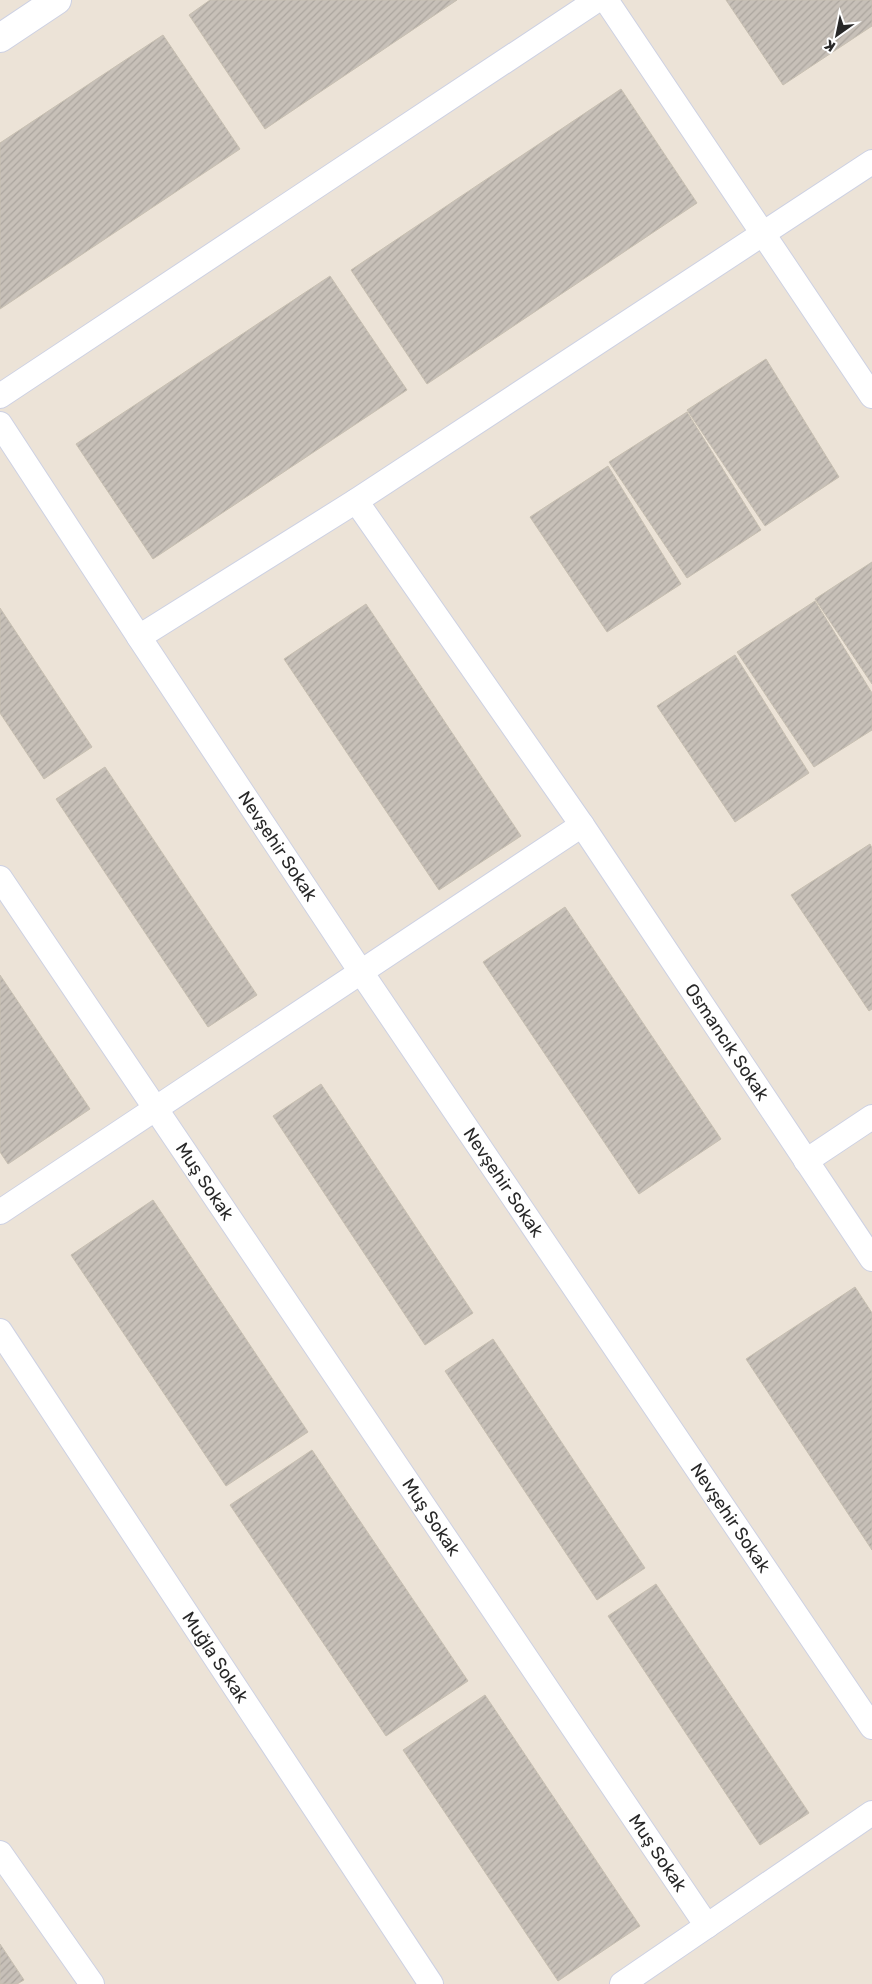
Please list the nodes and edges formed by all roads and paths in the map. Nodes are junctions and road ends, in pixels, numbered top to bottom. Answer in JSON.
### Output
{"nodes":[{"id":1,"x":57,"y":0,"type":"edge"},
{"id":2,"x":596,"y":0,"type":"edge"},
{"id":3,"x":606,"y":0,"type":"edge"},
{"id":4,"x":0,"y":38,"type":"edge"},
{"id":5,"x":872,"y":162,"type":"edge"},
{"id":6,"x":764,"y":233,"type":"junction"},
{"id":7,"x":0,"y":396,"type":"edge"},
{"id":8,"x":872,"y":396,"type":"edge"},
{"id":9,"x":0,"y":424,"type":"edge"},
{"id":10,"x":356,"y":501,"type":"junction"},
{"id":11,"x":138,"y":638,"type":"junction"},
{"id":12,"x":582,"y":825,"type":"junction"},
{"id":13,"x":0,"y":878,"type":"edge"},
{"id":14,"x":361,"y":972,"type":"junction"},
{"id":15,"x":156,"y":1108,"type":"junction"},
{"id":16,"x":872,"y":1117,"type":"edge"},
{"id":17,"x":806,"y":1160,"type":"junction"},
{"id":18,"x":0,"y":1212,"type":"edge"},
{"id":19,"x":872,"y":1259,"type":"edge"},
{"id":20,"x":0,"y":1331,"type":"edge"},
{"id":21,"x":872,"y":1727,"type":"edge"},
{"id":22,"x":872,"y":1813,"type":"edge"},
{"id":23,"x":0,"y":1853,"type":"edge"},
{"id":24,"x":707,"y":1926,"type":"junction"},
{"id":25,"x":92,"y":1984,"type":"edge"},
{"id":26,"x":431,"y":1984,"type":"edge"},
{"id":27,"x":622,"y":1984,"type":"edge"}],
"edges":[{"from":1,"to":4,"type":"street"},
{"from":2,"to":7,"type":"street"},
{"from":3,"to":6,"type":"street"},
{"from":5,"to":6,"type":"street"},
{"from":6,"to":8,"type":"street"},
{"from":6,"to":10,"type":"street"},
{"from":9,"to":11,"type":"street","name":"Nevşehir Sokak"},
{"from":10,"to":11,"type":"street"},
{"from":10,"to":12,"type":"street","name":"Osmancık Sokak"},
{"from":11,"to":14,"type":"street","name":"Nevşehir Sokak"},
{"from":12,"to":14,"type":"street"},
{"from":12,"to":17,"type":"street","name":"Osmancık Sokak"},
{"from":13,"to":15,"type":"street","name":"Muş Sokak"},
{"from":14,"to":15,"type":"street"},
{"from":14,"to":21,"type":"street","name":"Nevşehir Sokak"},
{"from":15,"to":18,"type":"street"},
{"from":15,"to":24,"type":"street","name":"Muş Sokak"},
{"from":16,"to":17,"type":"street"},
{"from":17,"to":19,"type":"street","name":"Osmancık Sokak"},
{"from":20,"to":26,"type":"street","name":"Muğla Sokak"},
{"from":22,"to":24,"type":"street"},
{"from":23,"to":25,"type":"street"},
{"from":24,"to":27,"type":"street"}]}
